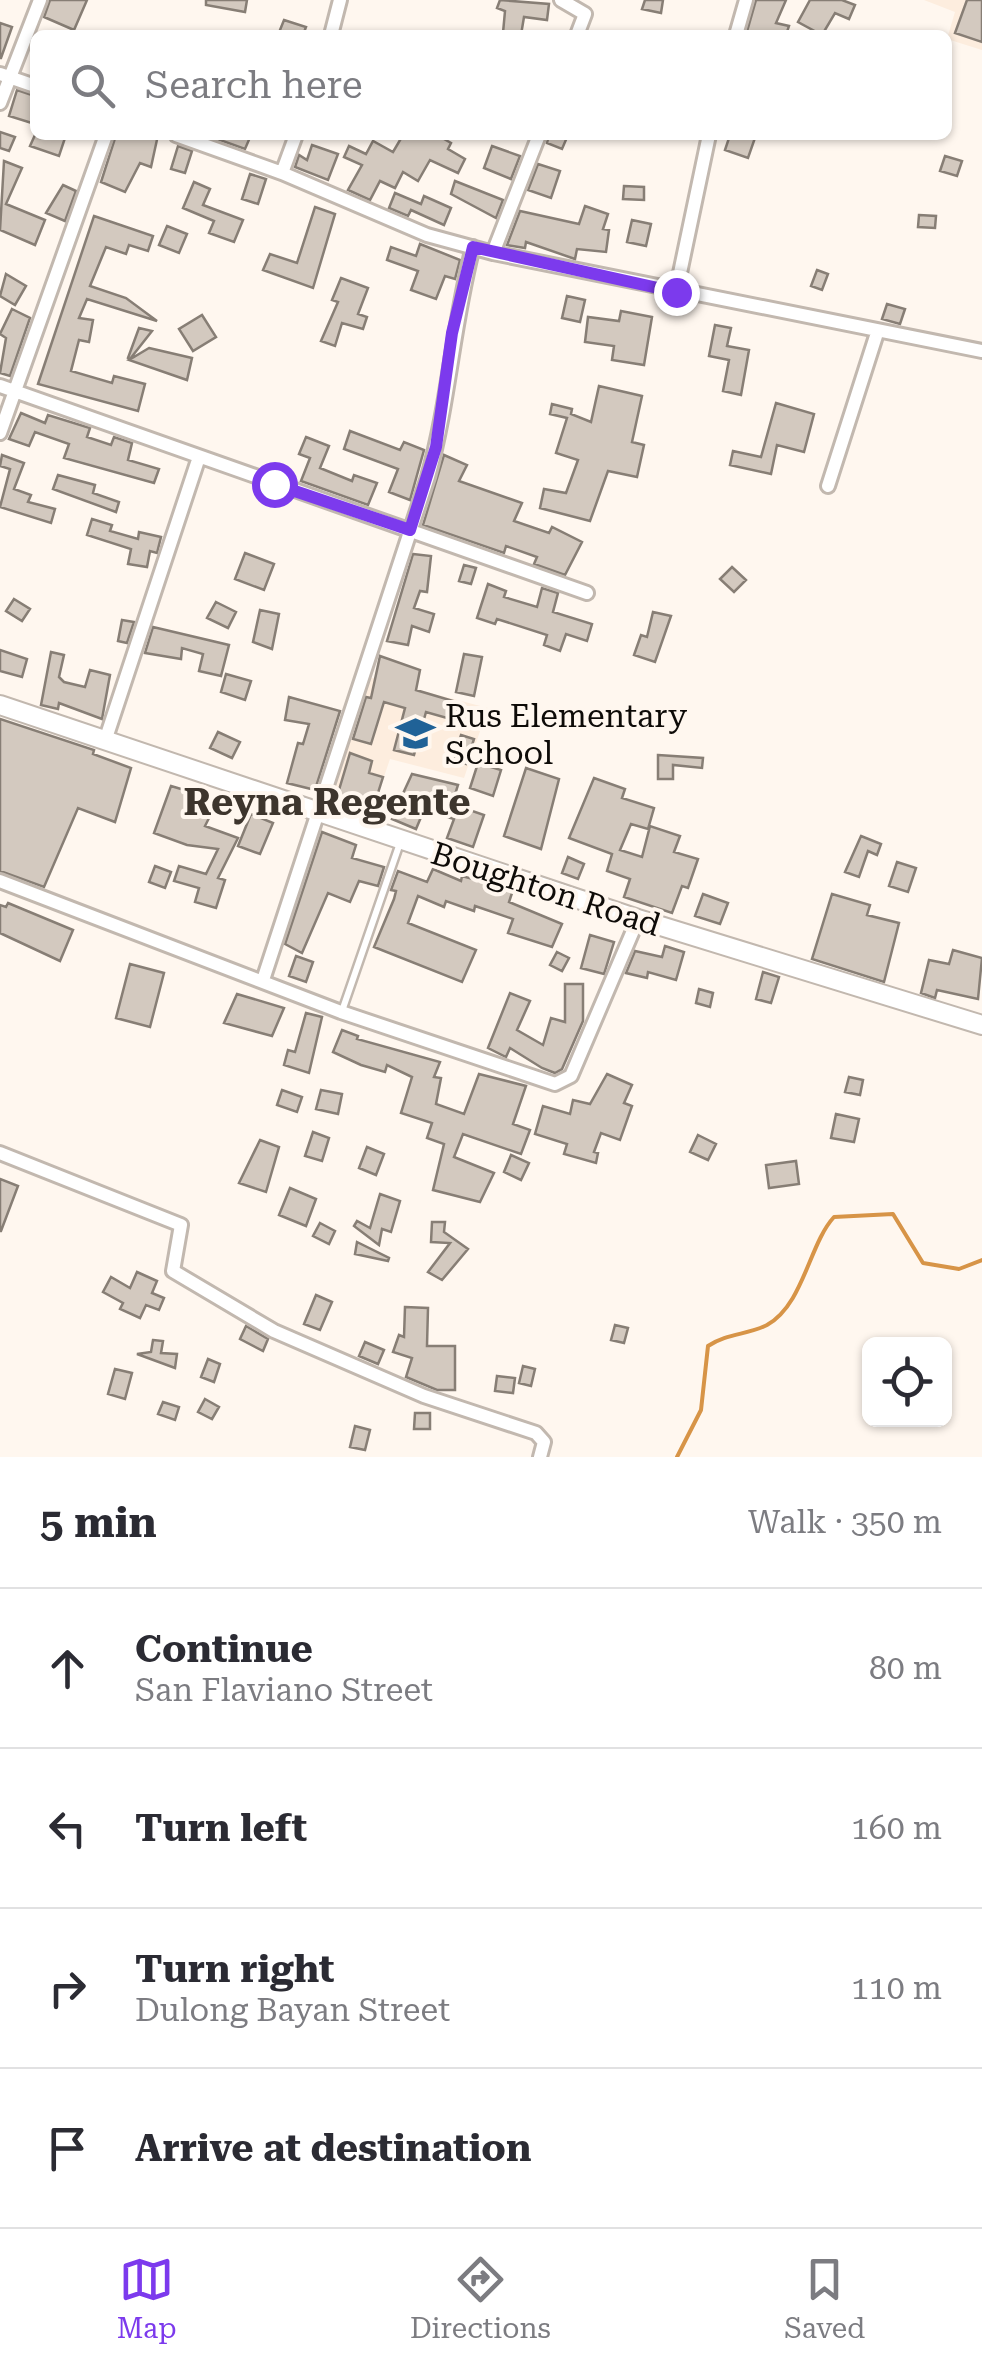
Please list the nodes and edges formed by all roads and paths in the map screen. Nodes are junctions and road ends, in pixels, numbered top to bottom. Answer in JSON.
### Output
{"nodes":[{"id":1,"x":40,"y":0,"type":"edge"},
{"id":2,"x":340,"y":0,"type":"edge"},
{"id":3,"x":561,"y":0,"type":"edge"},
{"id":4,"x":746,"y":0,"type":"edge"},
{"id":5,"x":332,"y":30,"type":"edge"},
{"id":6,"x":579,"y":30,"type":"edge"},
{"id":7,"x":737,"y":30,"type":"edge"},
{"id":8,"x":6,"y":76,"type":"edge"},
{"id":9,"x":30,"y":84,"type":"edge"},
{"id":10,"x":0,"y":103,"type":"edge"},
{"id":11,"x":104,"y":140,"type":"edge"},
{"id":12,"x":190,"y":140,"type":"edge"},
{"id":13,"x":294,"y":140,"type":"edge"},
{"id":14,"x":537,"y":140,"type":"edge"},
{"id":15,"x":708,"y":140,"type":"edge"},
{"id":16,"x":282,"y":173,"type":"junction"},
{"id":17,"x":473,"y":247,"type":"junction"},
{"id":18,"x":493,"y":252,"type":"junction"},
{"id":19,"x":676,"y":292,"type":"junction"},
{"id":20,"x":877,"y":333,"type":"junction"},
{"id":21,"x":982,"y":351,"type":"edge"},
{"id":22,"x":0,"y":386,"type":"edge"},
{"id":23,"x":16,"y":391,"type":"junction"},
{"id":24,"x":0,"y":433,"type":"edge"},
{"id":25,"x":200,"y":457,"type":"junction"},
{"id":26,"x":828,"y":486,"type":"dead end"},
{"id":27,"x":410,"y":530,"type":"junction"},
{"id":28,"x":586,"y":594,"type":"dead end"},
{"id":29,"x":0,"y":704,"type":"edge"},
{"id":30,"x":105,"y":741,"type":"junction"},
{"id":31,"x":319,"y":814,"type":"junction"},
{"id":32,"x":401,"y":841,"type":"junction"},
{"id":33,"x":0,"y":881,"type":"edge"},
{"id":34,"x":638,"y":920,"type":"junction"},
{"id":35,"x":263,"y":980,"type":"junction"},
{"id":36,"x":341,"y":1012,"type":"junction"},
{"id":37,"x":982,"y":1026,"type":"edge"},
{"id":38,"x":0,"y":1152,"type":"edge"},
{"id":39,"x":540,"y":1457,"type":"edge"}],
"edges":[{"from":1,"to":8,"type":"street"},
{"from":2,"to":5,"type":"street"},
{"from":3,"to":6,"type":"street"},
{"from":4,"to":7,"type":"street"},
{"from":8,"to":9,"type":"street"},
{"from":8,"to":10,"type":"street"},
{"from":11,"to":23,"type":"street"},
{"from":12,"to":16,"type":"street"},
{"from":13,"to":16,"type":"street"},
{"from":14,"to":18,"type":"street"},
{"from":15,"to":19,"type":"street"},
{"from":16,"to":17,"type":"street"},
{"from":17,"to":18,"type":"street"},
{"from":17,"to":27,"type":"street"},
{"from":18,"to":19,"type":"street"},
{"from":19,"to":20,"type":"street"},
{"from":20,"to":21,"type":"street"},
{"from":20,"to":26,"type":"street"},
{"from":22,"to":23,"type":"street"},
{"from":23,"to":24,"type":"street"},
{"from":23,"to":25,"type":"street"},
{"from":25,"to":27,"type":"street"},
{"from":25,"to":30,"type":"street"},
{"from":27,"to":28,"type":"street"},
{"from":27,"to":31,"type":"street"},
{"from":29,"to":30,"type":"main road","name":"Boughton Road"},
{"from":30,"to":31,"type":"main road","name":"Boughton Road"},
{"from":31,"to":32,"type":"main road","name":"Boughton Road"},
{"from":31,"to":35,"type":"street"},
{"from":32,"to":34,"type":"main road","name":"Boughton Road"},
{"from":32,"to":36,"type":"lane"},
{"from":33,"to":35,"type":"street"},
{"from":34,"to":36,"type":"street"},
{"from":34,"to":37,"type":"main road","name":"Boughton Road"},
{"from":35,"to":36,"type":"street"},
{"from":38,"to":39,"type":"street"}]}
